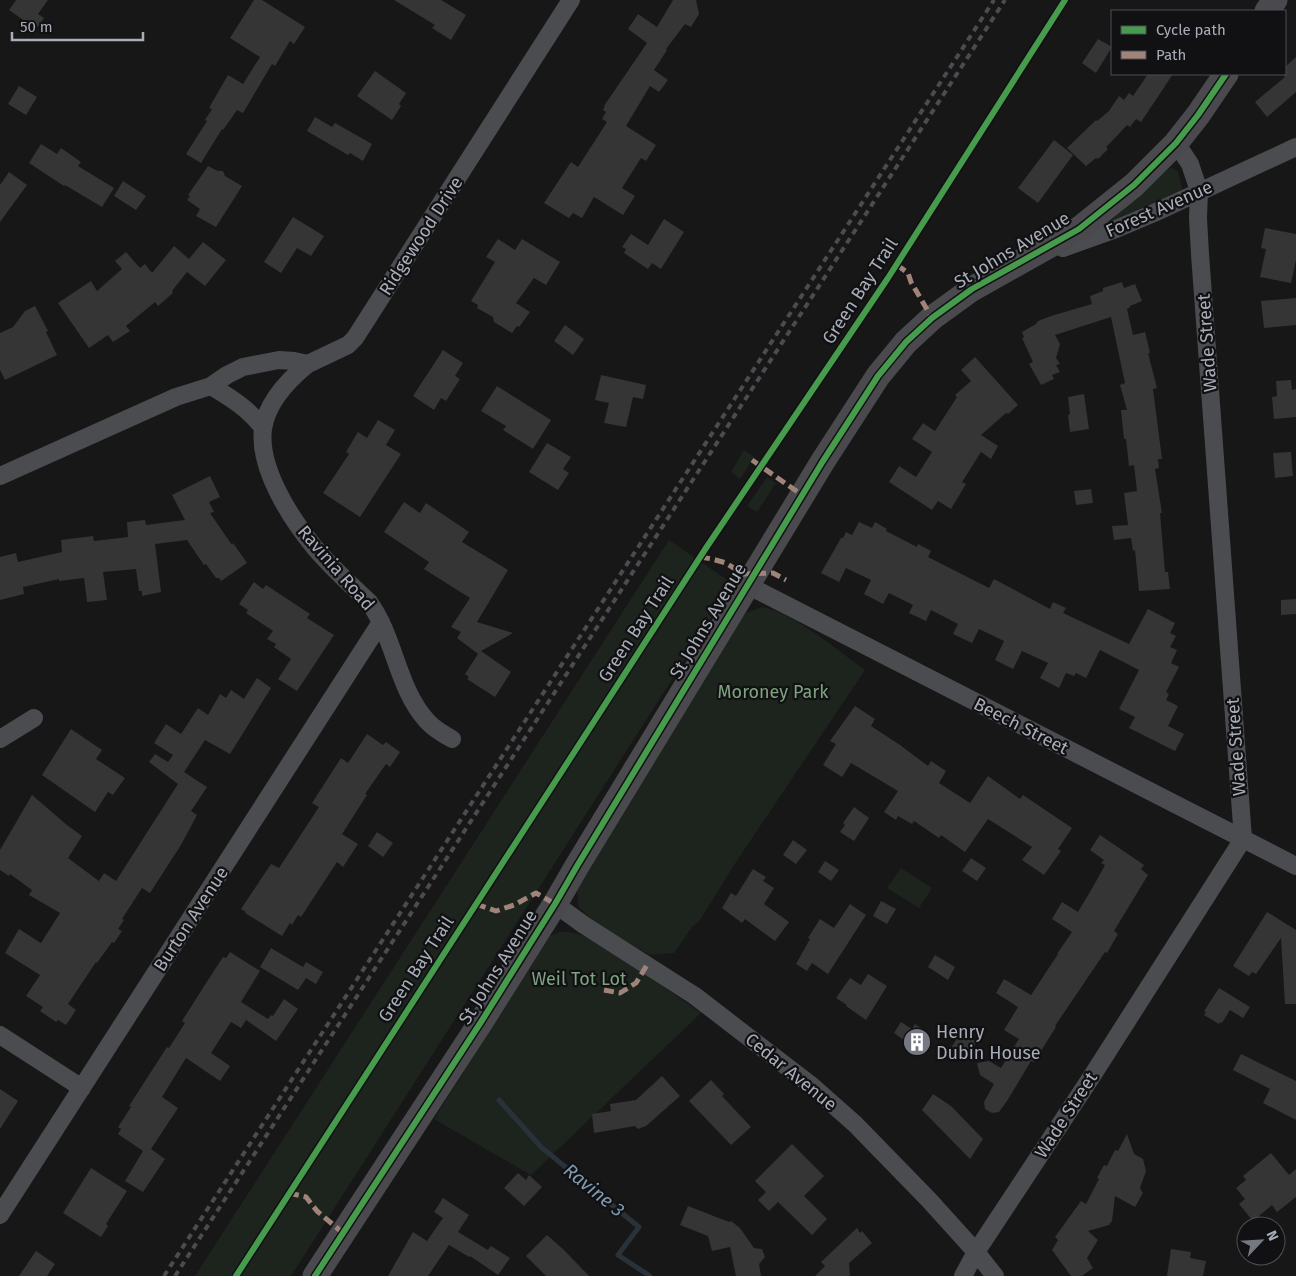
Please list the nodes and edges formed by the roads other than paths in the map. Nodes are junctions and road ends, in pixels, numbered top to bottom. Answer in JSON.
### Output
{"nodes":[{"id":1,"x":571,"y":0,"type":"edge"},
{"id":2,"x":1225,"y":75,"type":"edge"},
{"id":3,"x":1176,"y":143,"type":"junction"},
{"id":4,"x":1296,"y":147,"type":"edge"},
{"id":5,"x":1199,"y":191,"type":"junction"},
{"id":6,"x":1018,"y":264,"type":"junction"},
{"id":7,"x":308,"y":364,"type":"junction"},
{"id":8,"x":211,"y":386,"type":"junction"},
{"id":9,"x":263,"y":428,"type":"junction"},
{"id":10,"x":0,"y":476,"type":"edge"},
{"id":11,"x":747,"y":585,"type":"junction"},
{"id":12,"x":381,"y":622,"type":"junction"},
{"id":13,"x":34,"y":718,"type":"dead end"},
{"id":14,"x":0,"y":739,"type":"edge"},
{"id":15,"x":452,"y":739,"type":"dead end"},
{"id":16,"x":1243,"y":839,"type":"junction"},
{"id":17,"x":1296,"y":866,"type":"edge"},
{"id":18,"x":555,"y":904,"type":"junction"},
{"id":19,"x":0,"y":1035,"type":"edge"},
{"id":20,"x":82,"y":1088,"type":"junction"},
{"id":21,"x":0,"y":1214,"type":"edge"},
{"id":22,"x":976,"y":1252,"type":"junction"},
{"id":23,"x":315,"y":1276,"type":"edge"},
{"id":24,"x":964,"y":1276,"type":"edge"},
{"id":25,"x":995,"y":1276,"type":"edge"}],
"edges":[{"from":1,"to":7,"type":"street","name":"Ridgewood Drive"},
{"from":2,"to":3,"type":"street","name":"St Johns Avenue"},
{"from":3,"to":5,"type":"street","name":"Wade Street"},
{"from":3,"to":6,"type":"street","name":"St Johns Avenue"},
{"from":4,"to":5,"type":"street","name":"Forest Avenue"},
{"from":5,"to":6,"type":"street","name":"Forest Avenue"},
{"from":5,"to":16,"type":"street","name":"Wade Street"},
{"from":6,"to":11,"type":"street","name":"St Johns Avenue"},
{"from":7,"to":8,"type":"street"},
{"from":7,"to":9,"type":"street","name":"Ravinia Road"},
{"from":8,"to":9,"type":"street"},
{"from":8,"to":10,"type":"street"},
{"from":9,"to":12,"type":"street","name":"Ravinia Road"},
{"from":11,"to":16,"type":"street","name":"Beech Street"},
{"from":11,"to":18,"type":"street","name":"St Johns Avenue"},
{"from":12,"to":15,"type":"street","name":"Ravinia Road"},
{"from":12,"to":20,"type":"street","name":"Burton Avenue"},
{"from":13,"to":14,"type":"street"},
{"from":16,"to":17,"type":"street","name":"Beech Street"},
{"from":16,"to":22,"type":"street","name":"Wade Street"},
{"from":18,"to":22,"type":"street","name":"Cedar Avenue"},
{"from":18,"to":23,"type":"street","name":"St Johns Avenue"},
{"from":19,"to":20,"type":"street"},
{"from":20,"to":21,"type":"street","name":"Burton Avenue"},
{"from":22,"to":24,"type":"street","name":"Wade Street"},
{"from":22,"to":25,"type":"street","name":"Cedar Avenue"}]}
